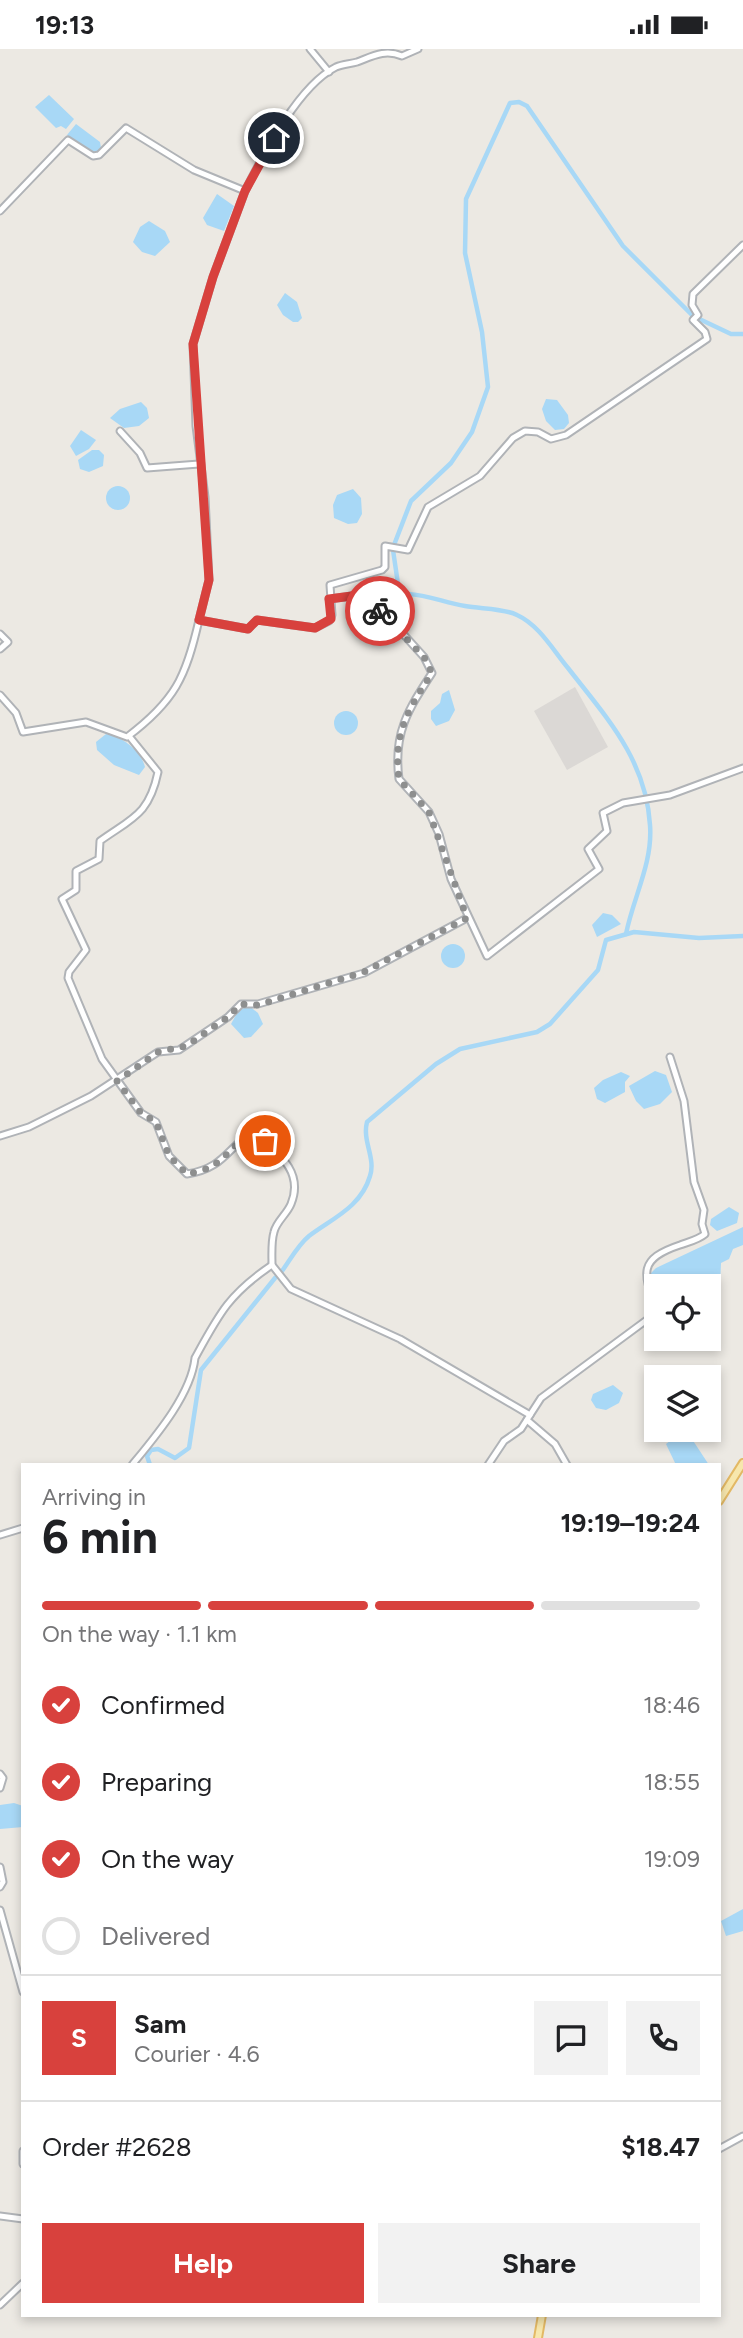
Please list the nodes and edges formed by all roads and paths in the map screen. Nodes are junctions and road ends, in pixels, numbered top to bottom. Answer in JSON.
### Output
{"nodes":[{"id":1,"x":310,"y":49,"type":"edge"},
{"id":2,"x":418,"y":49,"type":"edge"},
{"id":3,"x":405,"y":52,"type":"edge"},
{"id":4,"x":329,"y":72,"type":"junction"},
{"id":5,"x":245,"y":191,"type":"junction"},
{"id":6,"x":0,"y":211,"type":"edge"},
{"id":7,"x":743,"y":245,"type":"edge"},
{"id":8,"x":120,"y":431,"type":"dead end"},
{"id":9,"x":199,"y":464,"type":"junction"},
{"id":10,"x":329,"y":599,"type":"junction"},
{"id":11,"x":199,"y":620,"type":"junction"},
{"id":12,"x":0,"y":634,"type":"edge"},
{"id":13,"x":0,"y":649,"type":"edge"},
{"id":14,"x":0,"y":695,"type":"edge"},
{"id":15,"x":129,"y":736,"type":"junction"},
{"id":16,"x":743,"y":768,"type":"edge"},
{"id":17,"x":467,"y":918,"type":"junction"},
{"id":18,"x":670,"y":1057,"type":"dead end"},
{"id":19,"x":117,"y":1081,"type":"junction"},
{"id":20,"x":0,"y":1136,"type":"edge"},
{"id":21,"x":272,"y":1265,"type":"junction"},
{"id":22,"x":529,"y":1418,"type":"junction"},
{"id":23,"x":133,"y":1463,"type":"edge"},
{"id":24,"x":489,"y":1463,"type":"edge"},
{"id":25,"x":566,"y":1463,"type":"edge"},
{"id":26,"x":743,"y":1463,"type":"edge"},
{"id":27,"x":721,"y":1497,"type":"edge"},
{"id":28,"x":21,"y":1529,"type":"edge"},
{"id":29,"x":0,"y":1535,"type":"edge"},
{"id":30,"x":0,"y":1774,"type":"edge"},
{"id":31,"x":0,"y":1788,"type":"edge"},
{"id":32,"x":0,"y":1867,"type":"edge"},
{"id":33,"x":0,"y":1887,"type":"edge"},
{"id":34,"x":0,"y":1910,"type":"edge"},
{"id":35,"x":21,"y":1985,"type":"edge"},
{"id":36,"x":743,"y":2136,"type":"edge"},
{"id":37,"x":721,"y":2148,"type":"edge"},
{"id":38,"x":0,"y":2216,"type":"edge"},
{"id":39,"x":21,"y":2218,"type":"edge"},
{"id":40,"x":21,"y":2285,"type":"edge"},
{"id":41,"x":0,"y":2305,"type":"edge"},
{"id":42,"x":542,"y":2317,"type":"edge"},
{"id":43,"x":538,"y":2338,"type":"edge"}],
"edges":[{"from":1,"to":4,"type":"street"},
{"from":2,"to":3,"type":"street"},
{"from":3,"to":4,"type":"street"},
{"from":4,"to":5,"type":"street"},
{"from":5,"to":6,"type":"street"},
{"from":5,"to":9,"type":"street"},
{"from":7,"to":10,"type":"street"},
{"from":8,"to":9,"type":"street"},
{"from":9,"to":11,"type":"street"},
{"from":10,"to":11,"type":"street"},
{"from":10,"to":17,"type":"street"},
{"from":11,"to":15,"type":"street"},
{"from":12,"to":13,"type":"street"},
{"from":14,"to":15,"type":"street"},
{"from":15,"to":19,"type":"street"},
{"from":16,"to":17,"type":"street"},
{"from":17,"to":19,"type":"street"},
{"from":18,"to":22,"type":"street"},
{"from":19,"to":20,"type":"street"},
{"from":19,"to":21,"type":"street"},
{"from":21,"to":22,"type":"street"},
{"from":21,"to":23,"type":"street"},
{"from":22,"to":24,"type":"street"},
{"from":22,"to":25,"type":"street"},
{"from":26,"to":27,"type":"main road"},
{"from":28,"to":29,"type":"street"},
{"from":30,"to":31,"type":"street"},
{"from":32,"to":33,"type":"street"},
{"from":34,"to":35,"type":"street"},
{"from":36,"to":37,"type":"street"},
{"from":38,"to":39,"type":"street"},
{"from":40,"to":41,"type":"street"},
{"from":42,"to":43,"type":"main road"}]}
